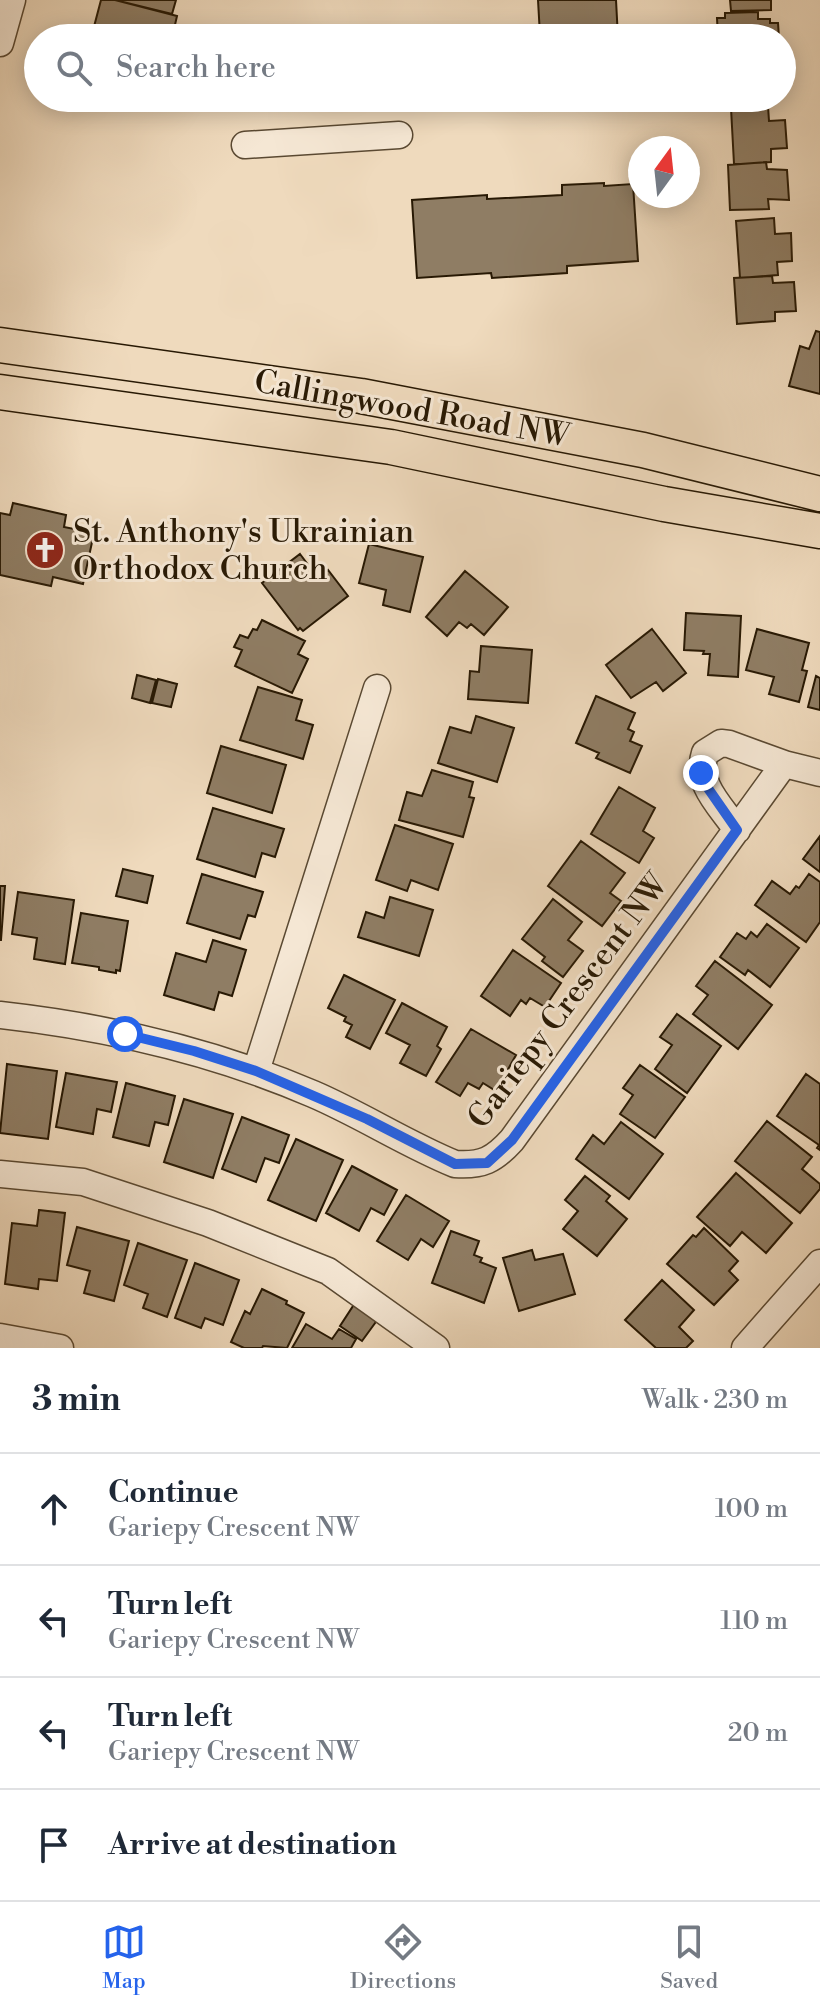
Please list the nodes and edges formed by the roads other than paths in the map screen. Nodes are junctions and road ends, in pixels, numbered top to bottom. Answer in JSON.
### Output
{"nodes":[{"id":1,"x":12,"y":0,"type":"edge"},
{"id":2,"x":0,"y":43,"type":"edge"},
{"id":3,"x":399,"y":135,"type":"dead end"},
{"id":4,"x":245,"y":145,"type":"dead end"},
{"id":5,"x":0,"y":345,"type":"edge"},
{"id":6,"x":0,"y":392,"type":"edge"},
{"id":7,"x":820,"y":494,"type":"edge"},
{"id":8,"x":820,"y":531,"type":"edge"},
{"id":9,"x":377,"y":688,"type":"dead end"},
{"id":10,"x":784,"y":764,"type":"junction"},
{"id":11,"x":820,"y":773,"type":"edge"},
{"id":12,"x":737,"y":830,"type":"junction"},
{"id":13,"x":0,"y":1015,"type":"edge"},
{"id":14,"x":256,"y":1071,"type":"junction"},
{"id":15,"x":0,"y":1174,"type":"edge"},
{"id":16,"x":820,"y":1263,"type":"edge"},
{"id":17,"x":0,"y":1337,"type":"edge"},
{"id":18,"x":60,"y":1348,"type":"edge"},
{"id":19,"x":436,"y":1348,"type":"edge"},
{"id":20,"x":745,"y":1348,"type":"edge"}],
"edges":[{"from":1,"to":2,"type":"street"},
{"from":3,"to":4,"type":"street"},
{"from":5,"to":7,"type":"main road","name":"Callingwood Road NW"},
{"from":6,"to":8,"type":"main road","name":"Callingwood Road NW"},
{"from":9,"to":14,"type":"street"},
{"from":10,"to":11,"type":"street"},
{"from":10,"to":12,"type":"street","name":"Gariepy Crescent NW"},
{"from":10,"to":12,"type":"street"},
{"from":12,"to":14,"type":"street","name":"Gariepy Crescent NW"},
{"from":13,"to":14,"type":"street","name":"Gariepy Crescent NW"},
{"from":15,"to":19,"type":"street"},
{"from":16,"to":20,"type":"street"},
{"from":17,"to":18,"type":"street"}]}
